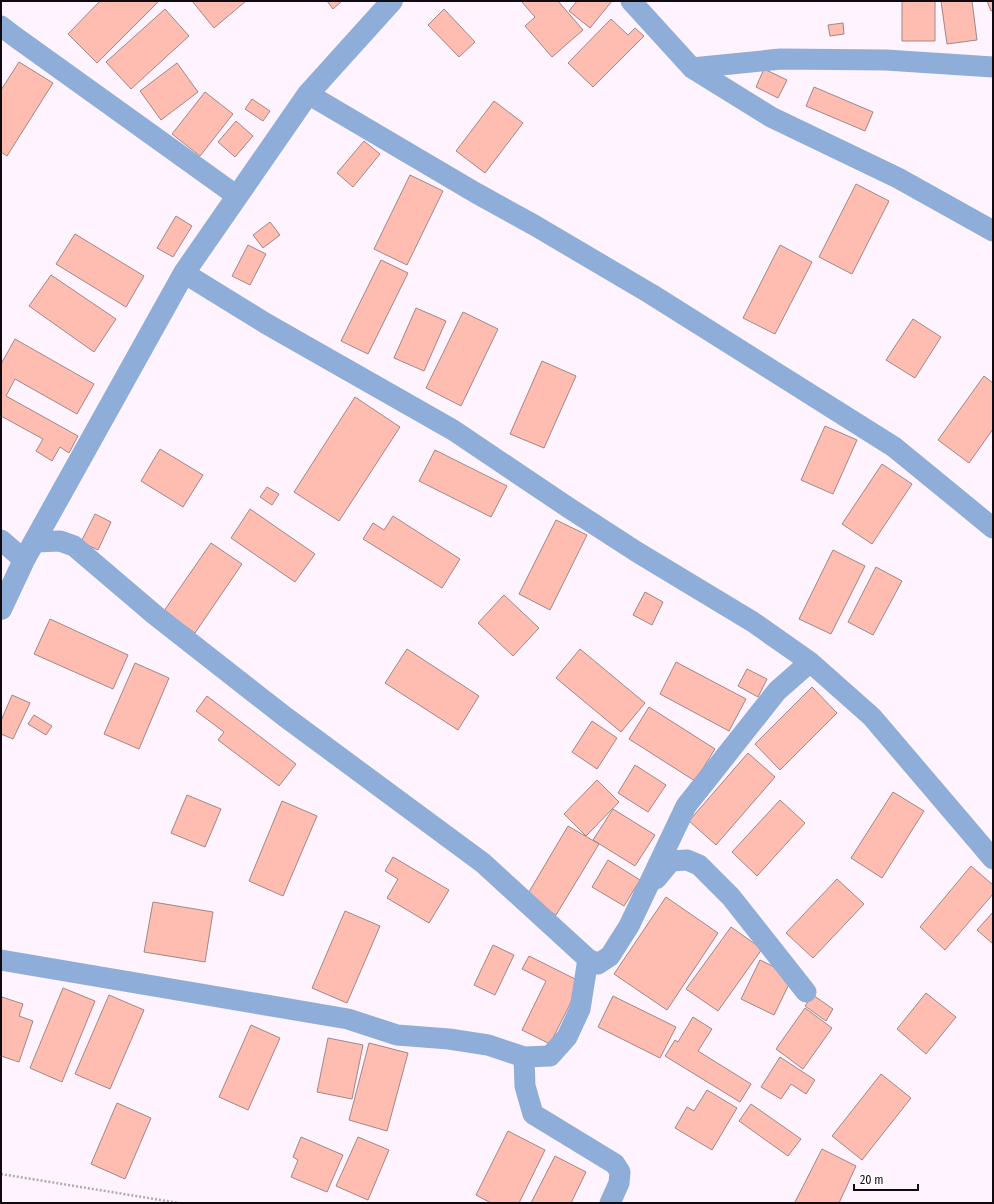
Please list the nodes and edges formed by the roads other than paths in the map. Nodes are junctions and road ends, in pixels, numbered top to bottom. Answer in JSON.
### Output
{"nodes":[{"id":1,"x":392,"y":1,"type":"edge"},
{"id":2,"x":631,"y":1,"type":"edge"},
{"id":3,"x":1,"y":26,"type":"edge"},
{"id":4,"x":993,"y":67,"type":"edge"},
{"id":5,"x":692,"y":68,"type":"junction"},
{"id":6,"x":308,"y":94,"type":"junction"},
{"id":7,"x":237,"y":196,"type":"junction"},
{"id":8,"x":993,"y":232,"type":"edge"},
{"id":9,"x":184,"y":273,"type":"junction"},
{"id":10,"x":993,"y":528,"type":"edge"},
{"id":11,"x":1,"y":540,"type":"edge"},
{"id":12,"x":30,"y":551,"type":"junction"},
{"id":13,"x":1,"y":609,"type":"edge"},
{"id":14,"x":810,"y":662,"type":"junction"},
{"id":15,"x":993,"y":859,"type":"edge"},
{"id":16,"x":646,"y":890,"type":"junction"},
{"id":17,"x":1,"y":960,"type":"edge"},
{"id":18,"x":588,"y":960,"type":"junction"},
{"id":19,"x":806,"y":992,"type":"dead end"},
{"id":20,"x":524,"y":1057,"type":"junction"},
{"id":21,"x":610,"y":1203,"type":"edge"}],
"edges":[{"from":1,"to":6,"type":"street"},
{"from":2,"to":5,"type":"street"},
{"from":3,"to":7,"type":"street"},
{"from":4,"to":5,"type":"street"},
{"from":5,"to":8,"type":"street"},
{"from":6,"to":7,"type":"street"},
{"from":6,"to":10,"type":"street"},
{"from":7,"to":9,"type":"street"},
{"from":9,"to":12,"type":"street"},
{"from":9,"to":14,"type":"street"},
{"from":11,"to":12,"type":"street"},
{"from":12,"to":13,"type":"street"},
{"from":12,"to":18,"type":"street"},
{"from":14,"to":15,"type":"street"},
{"from":14,"to":16,"type":"street"},
{"from":16,"to":18,"type":"street"},
{"from":16,"to":19,"type":"street"},
{"from":17,"to":20,"type":"street"},
{"from":18,"to":20,"type":"street"},
{"from":20,"to":21,"type":"street"}]}
